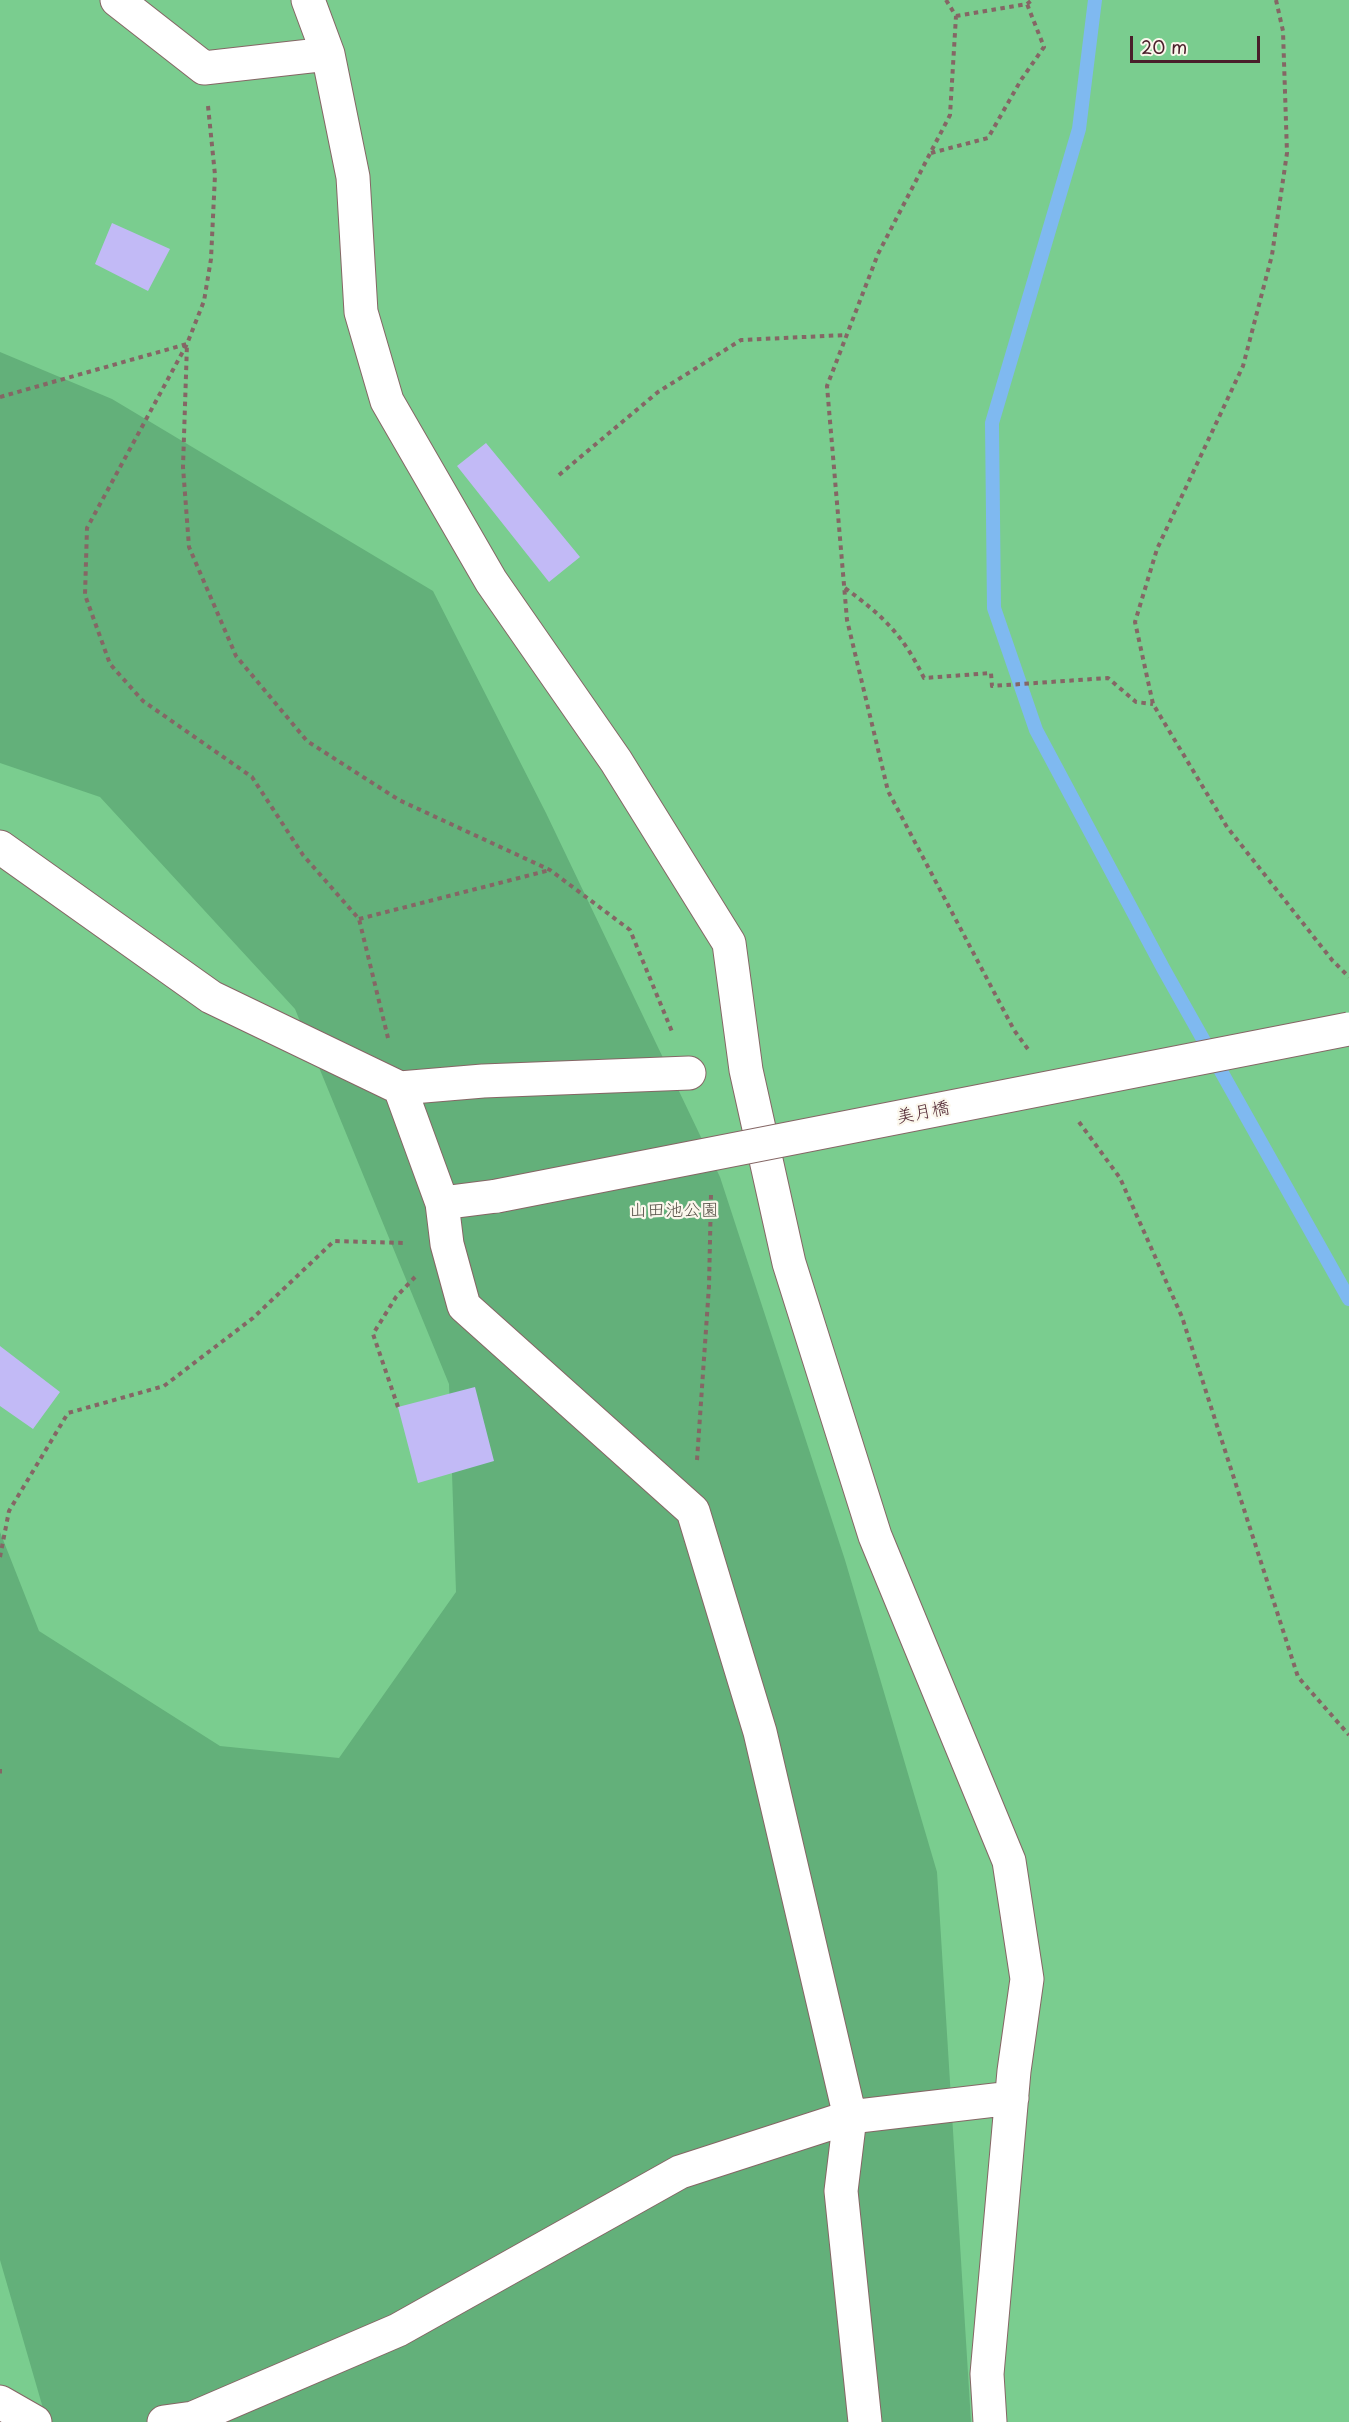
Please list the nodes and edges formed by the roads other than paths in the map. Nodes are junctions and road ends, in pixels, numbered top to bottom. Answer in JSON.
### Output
{"nodes":[{"id":1,"x":117,"y":0,"type":"edge"},
{"id":2,"x":308,"y":0,"type":"edge"},
{"id":3,"x":328,"y":54,"type":"junction"},
{"id":4,"x":0,"y":847,"type":"edge"},
{"id":5,"x":1349,"y":1029,"type":"edge"},
{"id":6,"x":689,"y":1074,"type":"road end"},
{"id":7,"x":400,"y":1088,"type":"junction"},
{"id":8,"x":442,"y":1203,"type":"junction"},
{"id":9,"x":1012,"y":2098,"type":"junction"},
{"id":10,"x":850,"y":2117,"type":"junction"},
{"id":11,"x":0,"y":2402,"type":"edge"},
{"id":12,"x":35,"y":2422,"type":"edge"},
{"id":13,"x":164,"y":2422,"type":"edge"},
{"id":14,"x":865,"y":2422,"type":"edge"},
{"id":15,"x":990,"y":2422,"type":"edge"}],
"edges":[{"from":1,"to":3,"type":"street"},
{"from":2,"to":3,"type":"street"},
{"from":3,"to":9,"type":"street"},
{"from":4,"to":7,"type":"street"},
{"from":5,"to":8,"type":"street","name":"美月橋","bridge":true},
{"from":6,"to":7,"type":"street"},
{"from":7,"to":8,"type":"street"},
{"from":8,"to":10,"type":"street"},
{"from":9,"to":10,"type":"street"},
{"from":9,"to":15,"type":"street"},
{"from":10,"to":13,"type":"street"},
{"from":10,"to":14,"type":"street"},
{"from":11,"to":12,"type":"street"}]}
